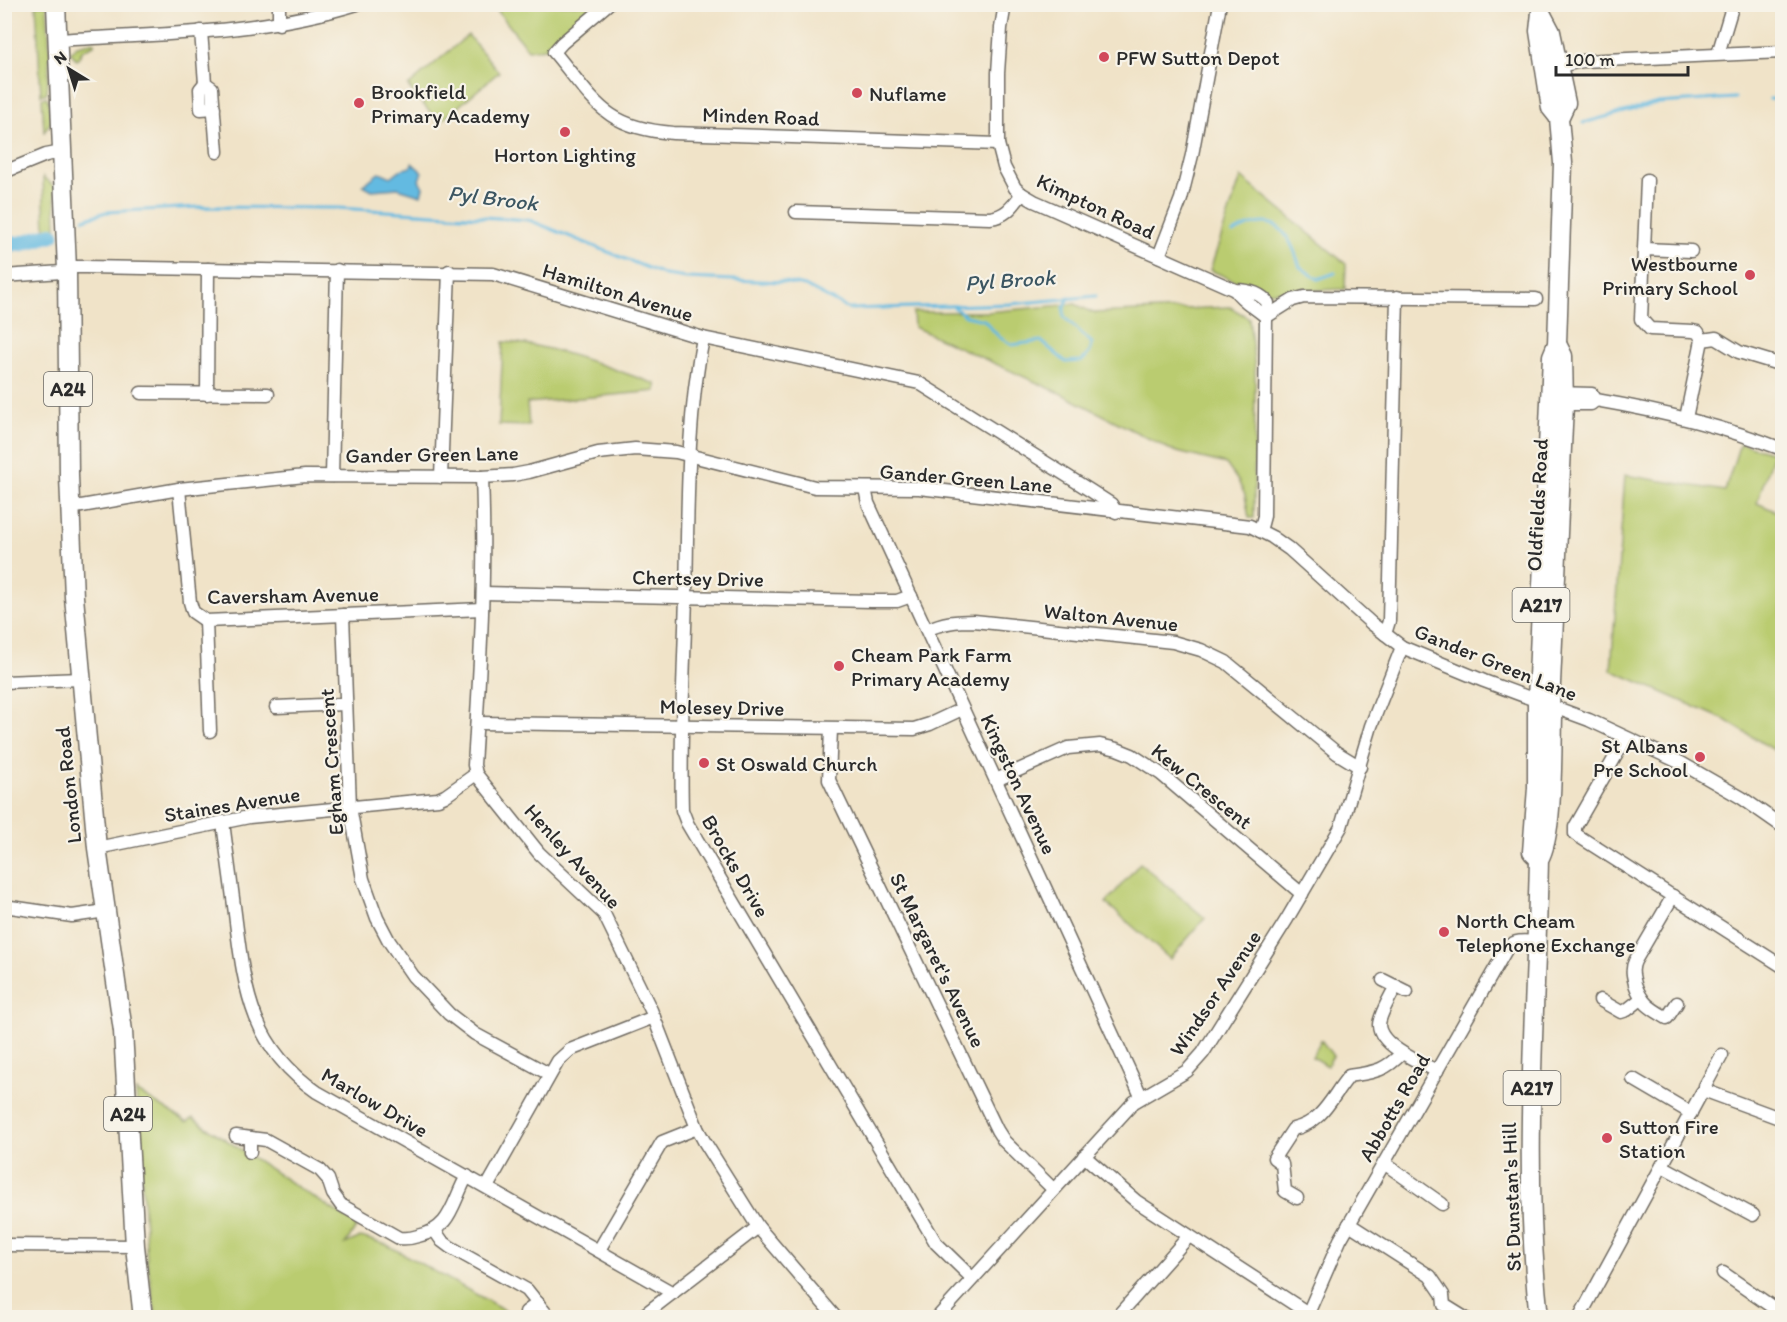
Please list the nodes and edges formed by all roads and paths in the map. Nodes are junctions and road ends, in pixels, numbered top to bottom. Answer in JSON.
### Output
{"nodes":[{"id":1,"x":56,"y":4,"type":"edge"},
{"id":2,"x":279,"y":4,"type":"edge"},
{"id":3,"x":357,"y":4,"type":"edge"},
{"id":4,"x":608,"y":4,"type":"edge"},
{"id":5,"x":1005,"y":4,"type":"edge"},
{"id":6,"x":1220,"y":4,"type":"edge"},
{"id":7,"x":1733,"y":4,"type":"edge"},
{"id":8,"x":1541,"y":9,"type":"edge"},
{"id":9,"x":279,"y":24,"type":"junction"},
{"id":10,"x":201,"y":31,"type":"junction"},
{"id":11,"x":58,"y":40,"type":"junction"},
{"id":12,"x":1782,"y":52,"type":"edge"},
{"id":13,"x":1718,"y":54,"type":"junction"},
{"id":14,"x":1560,"y":68,"type":"junction"},
{"id":15,"x":1559,"y":118,"type":"junction"},
{"id":16,"x":998,"y":144,"type":"junction"},
{"id":17,"x":62,"y":152,"type":"junction"},
{"id":18,"x":217,"y":152,"type":"dead end"},
{"id":19,"x":4,"y":172,"type":"edge"},
{"id":20,"x":1647,"y":180,"type":"dead end"},
{"id":21,"x":1022,"y":194,"type":"junction"},
{"id":22,"x":796,"y":212,"type":"dead end"},
{"id":23,"x":1644,"y":249,"type":"junction"},
{"id":24,"x":1691,"y":251,"type":"dead end"},
{"id":25,"x":1159,"y":256,"type":"junction"},
{"id":26,"x":208,"y":269,"type":"junction"},
{"id":27,"x":67,"y":270,"type":"junction"},
{"id":28,"x":337,"y":270,"type":"junction"},
{"id":29,"x":449,"y":272,"type":"junction"},
{"id":30,"x":4,"y":276,"type":"edge"},
{"id":31,"x":1397,"y":297,"type":"junction"},
{"id":32,"x":1536,"y":299,"type":"dead end"},
{"id":33,"x":1266,"y":317,"type":"junction"},
{"id":34,"x":703,"y":338,"type":"junction"},
{"id":35,"x":1702,"y":340,"type":"junction"},
{"id":36,"x":1782,"y":365,"type":"edge"},
{"id":37,"x":141,"y":393,"type":"dead end"},
{"id":38,"x":207,"y":394,"type":"junction"},
{"id":39,"x":268,"y":394,"type":"dead end"},
{"id":40,"x":1558,"y":399,"type":"junction"},
{"id":41,"x":1686,"y":418,"type":"junction"},
{"id":42,"x":1782,"y":449,"type":"edge"},
{"id":43,"x":690,"y":455,"type":"junction"},
{"id":44,"x":332,"y":476,"type":"junction"},
{"id":45,"x":441,"y":477,"type":"junction"},
{"id":46,"x":482,"y":477,"type":"junction"},
{"id":47,"x":866,"y":488,"type":"junction"},
{"id":48,"x":179,"y":489,"type":"junction"},
{"id":49,"x":1091,"y":491,"type":"junction"},
{"id":50,"x":70,"y":508,"type":"junction"},
{"id":51,"x":1084,"y":509,"type":"junction"},
{"id":52,"x":1116,"y":512,"type":"junction"},
{"id":53,"x":1260,"y":531,"type":"junction"},
{"id":54,"x":483,"y":593,"type":"junction"},
{"id":55,"x":686,"y":597,"type":"junction"},
{"id":56,"x":911,"y":597,"type":"junction"},
{"id":57,"x":482,"y":609,"type":"junction"},
{"id":58,"x":343,"y":615,"type":"junction"},
{"id":59,"x":206,"y":621,"type":"junction"},
{"id":60,"x":927,"y":630,"type":"junction"},
{"id":61,"x":1385,"y":634,"type":"junction"},
{"id":62,"x":1402,"y":647,"type":"junction"},
{"id":63,"x":81,"y":679,"type":"junction"},
{"id":64,"x":4,"y":682,"type":"edge"},
{"id":65,"x":1543,"y":703,"type":"junction"},
{"id":66,"x":345,"y":704,"type":"junction"},
{"id":67,"x":276,"y":707,"type":"dead end"},
{"id":68,"x":962,"y":710,"type":"junction"},
{"id":69,"x":477,"y":723,"type":"junction"},
{"id":70,"x":682,"y":725,"type":"junction"},
{"id":71,"x":831,"y":729,"type":"junction"},
{"id":72,"x":210,"y":731,"type":"dead end"},
{"id":73,"x":1626,"y":738,"type":"junction"},
{"id":74,"x":1360,"y":767,"type":"junction"},
{"id":75,"x":476,"y":774,"type":"junction"},
{"id":76,"x":996,"y":780,"type":"junction"},
{"id":77,"x":350,"y":807,"type":"junction"},
{"id":78,"x":223,"y":822,"type":"junction"},
{"id":79,"x":1782,"y":826,"type":"edge"},
{"id":80,"x":97,"y":848,"type":"junction"},
{"id":81,"x":1302,"y":894,"type":"junction"},
{"id":82,"x":1673,"y":896,"type":"junction"},
{"id":83,"x":4,"y":906,"type":"edge"},
{"id":84,"x":106,"y":911,"type":"junction"},
{"id":85,"x":1537,"y":942,"type":"junction"},
{"id":86,"x":1782,"y":966,"type":"edge"},
{"id":87,"x":1383,"y":980,"type":"dead end"},
{"id":88,"x":1641,"y":999,"type":"junction"},
{"id":89,"x":1600,"y":1000,"type":"dead end"},
{"id":90,"x":1677,"y":1003,"type":"dead end"},
{"id":91,"x":654,"y":1017,"type":"junction"},
{"id":92,"x":1402,"y":1053,"type":"junction"},
{"id":93,"x":1722,"y":1055,"type":"dead end"},
{"id":94,"x":1437,"y":1071,"type":"junction"},
{"id":95,"x":549,"y":1074,"type":"junction"},
{"id":96,"x":1633,"y":1079,"type":"dead end"},
{"id":97,"x":1706,"y":1091,"type":"junction"},
{"id":98,"x":1141,"y":1096,"type":"junction"},
{"id":99,"x":1691,"y":1113,"type":"junction"},
{"id":100,"x":1782,"y":1119,"type":"edge"},
{"id":101,"x":697,"y":1128,"type":"junction"},
{"id":102,"x":237,"y":1136,"type":"dead end"},
{"id":103,"x":250,"y":1138,"type":"junction"},
{"id":104,"x":250,"y":1152,"type":"dead end"},
{"id":105,"x":1084,"y":1156,"type":"junction"},
{"id":106,"x":1384,"y":1163,"type":"junction"},
{"id":107,"x":1662,"y":1166,"type":"junction"},
{"id":108,"x":467,"y":1176,"type":"junction"},
{"id":109,"x":487,"y":1187,"type":"junction"},
{"id":110,"x":1053,"y":1189,"type":"junction"},
{"id":111,"x":1297,"y":1198,"type":"dead end"},
{"id":112,"x":1442,"y":1204,"type":"dead end"},
{"id":113,"x":1753,"y":1215,"type":"dead end"},
{"id":114,"x":1349,"y":1224,"type":"junction"},
{"id":115,"x":758,"y":1227,"type":"junction"},
{"id":116,"x":435,"y":1232,"type":"junction"},
{"id":117,"x":1189,"y":1236,"type":"junction"},
{"id":118,"x":4,"y":1245,"type":"edge"},
{"id":119,"x":135,"y":1246,"type":"junction"},
{"id":120,"x":599,"y":1250,"type":"junction"},
{"id":121,"x":1723,"y":1273,"type":"dead end"},
{"id":122,"x":972,"y":1278,"type":"junction"},
{"id":123,"x":673,"y":1293,"type":"junction"},
{"id":124,"x":538,"y":1303,"type":"junction"},
{"id":125,"x":1778,"y":1311,"type":"edge"},
{"id":126,"x":526,"y":1312,"type":"dead end"},
{"id":127,"x":547,"y":1315,"type":"dead end"},
{"id":128,"x":1310,"y":1316,"type":"edge"},
{"id":129,"x":143,"y":1317,"type":"edge"},
{"id":130,"x":640,"y":1317,"type":"edge"},
{"id":131,"x":835,"y":1317,"type":"edge"},
{"id":132,"x":937,"y":1317,"type":"edge"},
{"id":133,"x":1116,"y":1317,"type":"edge"},
{"id":134,"x":1465,"y":1317,"type":"edge"},
{"id":135,"x":1539,"y":1317,"type":"edge"},
{"id":136,"x":1579,"y":1317,"type":"edge"}],
"edges":[{"from":1,"to":11,"type":"highway","number":"A24"},
{"from":2,"to":9,"type":"street"},
{"from":3,"to":9,"type":"street"},
{"from":4,"to":16,"type":"street","name":"Minden Road"},
{"from":5,"to":16,"type":"street","name":"Kimpton Road"},
{"from":6,"to":25,"type":"street"},
{"from":7,"to":13,"type":"street"},
{"from":8,"to":14,"type":"highway","name":"Oldfields Road","number":"A217"},
{"from":8,"to":15,"type":"highway","name":"Oldfields Road","number":"A217"},
{"from":9,"to":10,"type":"street"},
{"from":10,"to":11,"type":"street"},
{"from":10,"to":18,"type":"street"},
{"from":11,"to":17,"type":"highway","number":"A24"},
{"from":12,"to":13,"type":"street"},
{"from":13,"to":14,"type":"street"},
{"from":14,"to":15,"type":"highway","name":"Oldfields Road","number":"A217"},
{"from":15,"to":40,"type":"highway","name":"Oldfields Road","number":"A217"},
{"from":16,"to":21,"type":"street","name":"Kimpton Road"},
{"from":17,"to":19,"type":"street"},
{"from":17,"to":27,"type":"highway","name":"London Road","number":"A24"},
{"from":20,"to":23,"type":"street"},
{"from":21,"to":22,"type":"street"},
{"from":21,"to":25,"type":"street","name":"Kimpton Road"},
{"from":23,"to":24,"type":"street"},
{"from":23,"to":35,"type":"street"},
{"from":25,"to":33,"type":"street","name":"Kimpton Road"},
{"from":26,"to":27,"type":"street","name":"Hamilton Avenue"},
{"from":26,"to":28,"type":"street","name":"Hamilton Avenue"},
{"from":26,"to":38,"type":"street"},
{"from":27,"to":30,"type":"street","name":"Hamilton Avenue"},
{"from":27,"to":50,"type":"highway","name":"London Road","number":"A24"},
{"from":28,"to":29,"type":"street","name":"Hamilton Avenue"},
{"from":28,"to":44,"type":"street"},
{"from":29,"to":34,"type":"street","name":"Hamilton Avenue"},
{"from":29,"to":45,"type":"street"},
{"from":31,"to":32,"type":"street"},
{"from":31,"to":33,"type":"street"},
{"from":31,"to":61,"type":"street"},
{"from":33,"to":53,"type":"street"},
{"from":34,"to":43,"type":"street","name":"Brocks Drive"},
{"from":34,"to":49,"type":"street","name":"Hamilton Avenue"},
{"from":35,"to":36,"type":"street"},
{"from":35,"to":41,"type":"street"},
{"from":37,"to":38,"type":"street"},
{"from":38,"to":39,"type":"street"},
{"from":40,"to":41,"type":"street"},
{"from":40,"to":65,"type":"highway","name":"Oldfields Road","number":"A217"},
{"from":41,"to":42,"type":"street"},
{"from":43,"to":46,"type":"street","name":"Gander Green Lane"},
{"from":43,"to":47,"type":"street","name":"Gander Green Lane"},
{"from":43,"to":55,"type":"street","name":"Brocks Drive"},
{"from":44,"to":45,"type":"street","name":"Gander Green Lane"},
{"from":44,"to":48,"type":"street","name":"Gander Green Lane"},
{"from":45,"to":46,"type":"street","name":"Gander Green Lane"},
{"from":46,"to":54,"type":"street"},
{"from":47,"to":51,"type":"street","name":"Gander Green Lane"},
{"from":47,"to":56,"type":"street","name":"Kingston Avenue"},
{"from":48,"to":50,"type":"street","name":"Gander Green Lane"},
{"from":48,"to":59,"type":"street","name":"Caversham Avenue"},
{"from":49,"to":51,"type":"street"},
{"from":49,"to":52,"type":"street","name":"Hamilton Avenue"},
{"from":50,"to":63,"type":"highway","name":"London Road","number":"A24"},
{"from":51,"to":52,"type":"street","name":"Gander Green Lane"},
{"from":52,"to":53,"type":"street","name":"Gander Green Lane"},
{"from":53,"to":61,"type":"street","name":"Gander Green Lane"},
{"from":54,"to":55,"type":"street","name":"Chertsey Drive"},
{"from":54,"to":57,"type":"street"},
{"from":55,"to":56,"type":"street","name":"Chertsey Drive"},
{"from":55,"to":70,"type":"street","name":"Brocks Drive"},
{"from":56,"to":60,"type":"street","name":"Kingston Avenue"},
{"from":57,"to":58,"type":"street","name":"Caversham Avenue"},
{"from":57,"to":69,"type":"street"},
{"from":58,"to":59,"type":"street","name":"Caversham Avenue"},
{"from":58,"to":66,"type":"street","name":"Egham Crescent"},
{"from":59,"to":72,"type":"street"},
{"from":60,"to":68,"type":"street","name":"Kingston Avenue"},
{"from":60,"to":74,"type":"street","name":"Walton Avenue"},
{"from":61,"to":62,"type":"street","name":"Gander Green Lane"},
{"from":62,"to":65,"type":"street","name":"Gander Green Lane"},
{"from":62,"to":74,"type":"street","name":"Windsor Avenue"},
{"from":63,"to":64,"type":"street"},
{"from":63,"to":80,"type":"highway","name":"London Road","number":"A24"},
{"from":65,"to":73,"type":"street","name":"Gander Green Lane"},
{"from":65,"to":85,"type":"highway","name":"St Dunstan's Hill","number":"A217"},
{"from":66,"to":67,"type":"street"},
{"from":66,"to":77,"type":"street","name":"Egham Crescent"},
{"from":68,"to":71,"type":"street","name":"Molesey Drive"},
{"from":68,"to":76,"type":"street","name":"Kingston Avenue"},
{"from":69,"to":70,"type":"street","name":"Molesey Drive"},
{"from":69,"to":75,"type":"street"},
{"from":70,"to":71,"type":"street","name":"Molesey Drive"},
{"from":70,"to":122,"type":"street","name":"Brocks Drive"},
{"from":71,"to":110,"type":"street","name":"St Margaret's Avenue"},
{"from":73,"to":79,"type":"street","name":"Gander Green Lane"},
{"from":73,"to":82,"type":"street"},
{"from":74,"to":81,"type":"street","name":"Windsor Avenue"},
{"from":75,"to":77,"type":"street","name":"Staines Avenue"},
{"from":75,"to":91,"type":"street","name":"Henley Avenue"},
{"from":76,"to":81,"type":"street","name":"Kew Crescent"},
{"from":76,"to":98,"type":"street","name":"Kingston Avenue"},
{"from":77,"to":78,"type":"street","name":"Staines Avenue"},
{"from":77,"to":95,"type":"street","name":"Egham Crescent"},
{"from":78,"to":80,"type":"street","name":"Staines Avenue"},
{"from":78,"to":108,"type":"street","name":"Marlow Drive"},
{"from":80,"to":84,"type":"highway","name":"London Road","number":"A24"},
{"from":81,"to":98,"type":"street","name":"Windsor Avenue"},
{"from":82,"to":86,"type":"street"},
{"from":82,"to":88,"type":"street"},
{"from":83,"to":84,"type":"street"},
{"from":84,"to":119,"type":"highway","name":"London Road","number":"A24"},
{"from":85,"to":94,"type":"street","name":"Abbotts Road"},
{"from":85,"to":135,"type":"highway","name":"St Dunstan's Hill","number":"A217"},
{"from":87,"to":92,"type":"street"},
{"from":88,"to":89,"type":"street"},
{"from":88,"to":90,"type":"street"},
{"from":91,"to":95,"type":"street"},
{"from":91,"to":101,"type":"street","name":"Henley Avenue"},
{"from":92,"to":94,"type":"street"},
{"from":92,"to":111,"type":"street"},
{"from":93,"to":97,"type":"street"},
{"from":94,"to":106,"type":"street","name":"Abbotts Road"},
{"from":95,"to":109,"type":"street"},
{"from":96,"to":99,"type":"street"},
{"from":97,"to":99,"type":"street"},
{"from":97,"to":100,"type":"street"},
{"from":98,"to":105,"type":"street","name":"Windsor Avenue"},
{"from":99,"to":107,"type":"street"},
{"from":101,"to":115,"type":"street","name":"Henley Avenue"},
{"from":101,"to":120,"type":"street"},
{"from":102,"to":103,"type":"street"},
{"from":103,"to":104,"type":"street"},
{"from":103,"to":116,"type":"street"},
{"from":105,"to":110,"type":"street","name":"Windsor Avenue"},
{"from":105,"to":117,"type":"street"},
{"from":106,"to":112,"type":"street"},
{"from":106,"to":114,"type":"street","name":"Abbotts Road"},
{"from":107,"to":113,"type":"street"},
{"from":107,"to":136,"type":"street"},
{"from":108,"to":109,"type":"street","name":"Marlow Drive"},
{"from":108,"to":116,"type":"street"},
{"from":109,"to":120,"type":"street","name":"Marlow Drive"},
{"from":110,"to":122,"type":"street","name":"Windsor Avenue"},
{"from":114,"to":128,"type":"street","name":"Abbotts Road"},
{"from":114,"to":134,"type":"street"},
{"from":115,"to":123,"type":"street"},
{"from":115,"to":131,"type":"street","name":"Henley Avenue"},
{"from":116,"to":124,"type":"street"},
{"from":117,"to":128,"type":"street"},
{"from":117,"to":133,"type":"street"},
{"from":118,"to":119,"type":"street"},
{"from":119,"to":129,"type":"highway","name":"London Road","number":"A24"},
{"from":120,"to":123,"type":"street","name":"Marlow Drive"},
{"from":121,"to":125,"type":"street"},
{"from":122,"to":132,"type":"street","name":"Windsor Avenue"},
{"from":123,"to":130,"type":"street"},
{"from":124,"to":126,"type":"street"},
{"from":124,"to":127,"type":"street"}]}
